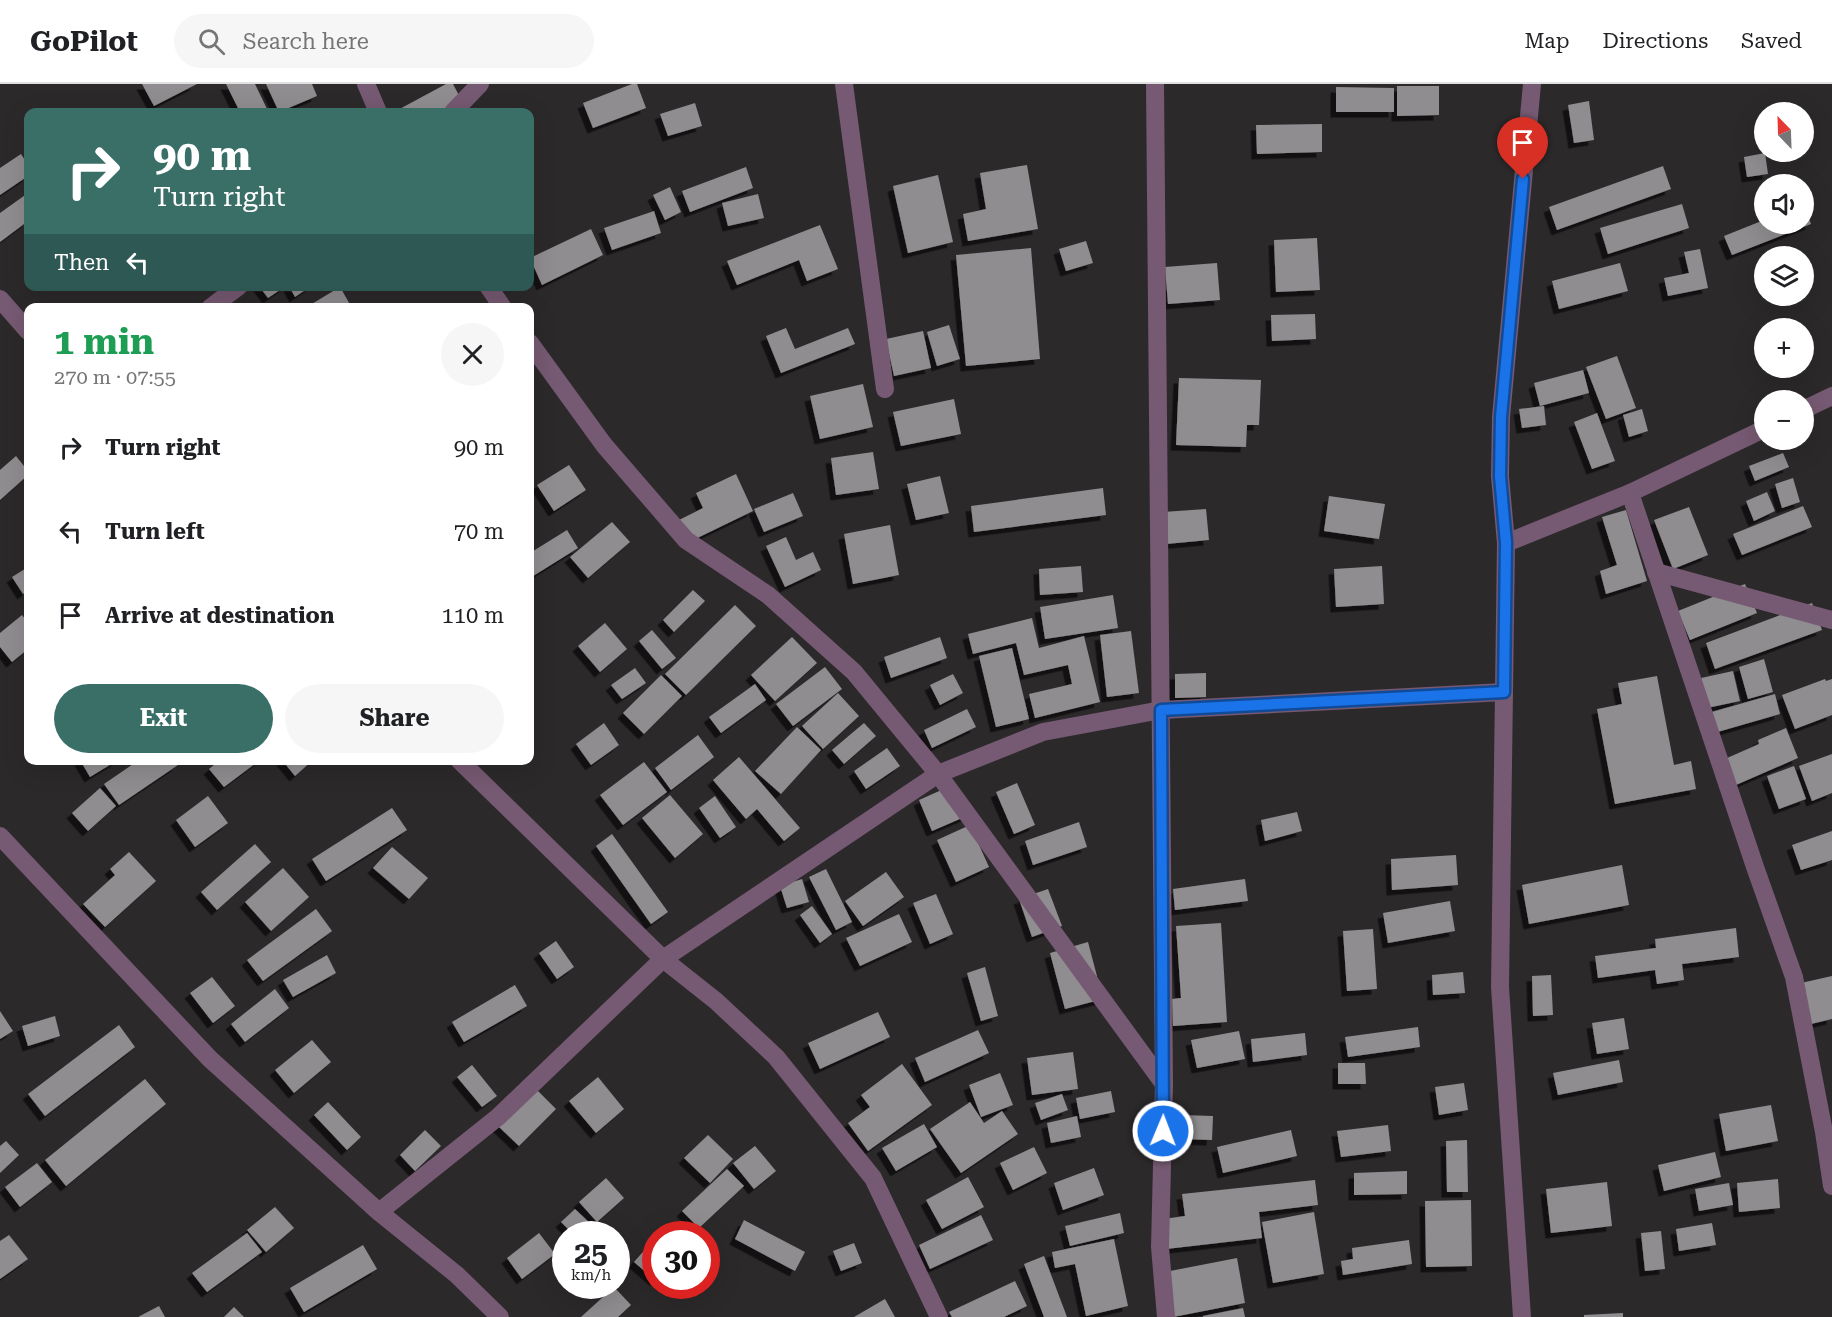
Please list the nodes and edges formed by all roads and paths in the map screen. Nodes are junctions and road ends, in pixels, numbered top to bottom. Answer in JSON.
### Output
{"nodes":[{"id":1,"x":366,"y":84,"type":"edge"},
{"id":2,"x":480,"y":84,"type":"edge"},
{"id":3,"x":844,"y":84,"type":"edge"},
{"id":4,"x":1155,"y":84,"type":"edge"},
{"id":5,"x":1532,"y":84,"type":"edge"},
{"id":6,"x":376,"y":108,"type":"edge"},
{"id":7,"x":457,"y":108,"type":"edge"},
{"id":8,"x":232,"y":291,"type":"edge"},
{"id":9,"x":0,"y":299,"type":"edge"},
{"id":10,"x":216,"y":303,"type":"edge"},
{"id":11,"x":24,"y":327,"type":"edge"},
{"id":12,"x":534,"y":349,"type":"edge"},
{"id":13,"x":885,"y":388,"type":"dead end"},
{"id":14,"x":1832,"y":396,"type":"edge"},
{"id":15,"x":1814,"y":405,"type":"edge"},
{"id":16,"x":1754,"y":434,"type":"edge"},
{"id":17,"x":1630,"y":493,"type":"junction"},
{"id":18,"x":1506,"y":543,"type":"junction"},
{"id":19,"x":1656,"y":572,"type":"junction"},
{"id":20,"x":1832,"y":620,"type":"edge"},
{"id":21,"x":1504,"y":692,"type":"junction"},
{"id":22,"x":1161,"y":710,"type":"junction"},
{"id":23,"x":464,"y":765,"type":"edge"},
{"id":24,"x":938,"y":774,"type":"junction"},
{"id":25,"x":0,"y":836,"type":"edge"},
{"id":26,"x":663,"y":959,"type":"junction"},
{"id":27,"x":1164,"y":1084,"type":"junction"},
{"id":28,"x":1832,"y":1186,"type":"edge"},
{"id":29,"x":379,"y":1212,"type":"junction"},
{"id":30,"x":500,"y":1317,"type":"edge"},
{"id":31,"x":939,"y":1317,"type":"edge"},
{"id":32,"x":1166,"y":1317,"type":"edge"},
{"id":33,"x":1522,"y":1317,"type":"edge"}],
"edges":[{"from":1,"to":6,"type":"street"},
{"from":2,"to":7,"type":"street"},
{"from":3,"to":13,"type":"street"},
{"from":4,"to":22,"type":"street"},
{"from":5,"to":18,"type":"street"},
{"from":8,"to":10,"type":"street"},
{"from":9,"to":11,"type":"street"},
{"from":12,"to":24,"type":"street"},
{"from":14,"to":15,"type":"street"},
{"from":16,"to":17,"type":"street"},
{"from":17,"to":18,"type":"street"},
{"from":17,"to":19,"type":"street"},
{"from":18,"to":21,"type":"street"},
{"from":19,"to":20,"type":"street"},
{"from":19,"to":28,"type":"street"},
{"from":21,"to":22,"type":"street"},
{"from":21,"to":33,"type":"street"},
{"from":22,"to":24,"type":"street"},
{"from":22,"to":27,"type":"street"},
{"from":23,"to":26,"type":"street"},
{"from":24,"to":26,"type":"street"},
{"from":24,"to":27,"type":"street"},
{"from":25,"to":29,"type":"street"},
{"from":26,"to":29,"type":"street"},
{"from":26,"to":31,"type":"street"},
{"from":27,"to":32,"type":"street"},
{"from":29,"to":30,"type":"street"}]}
